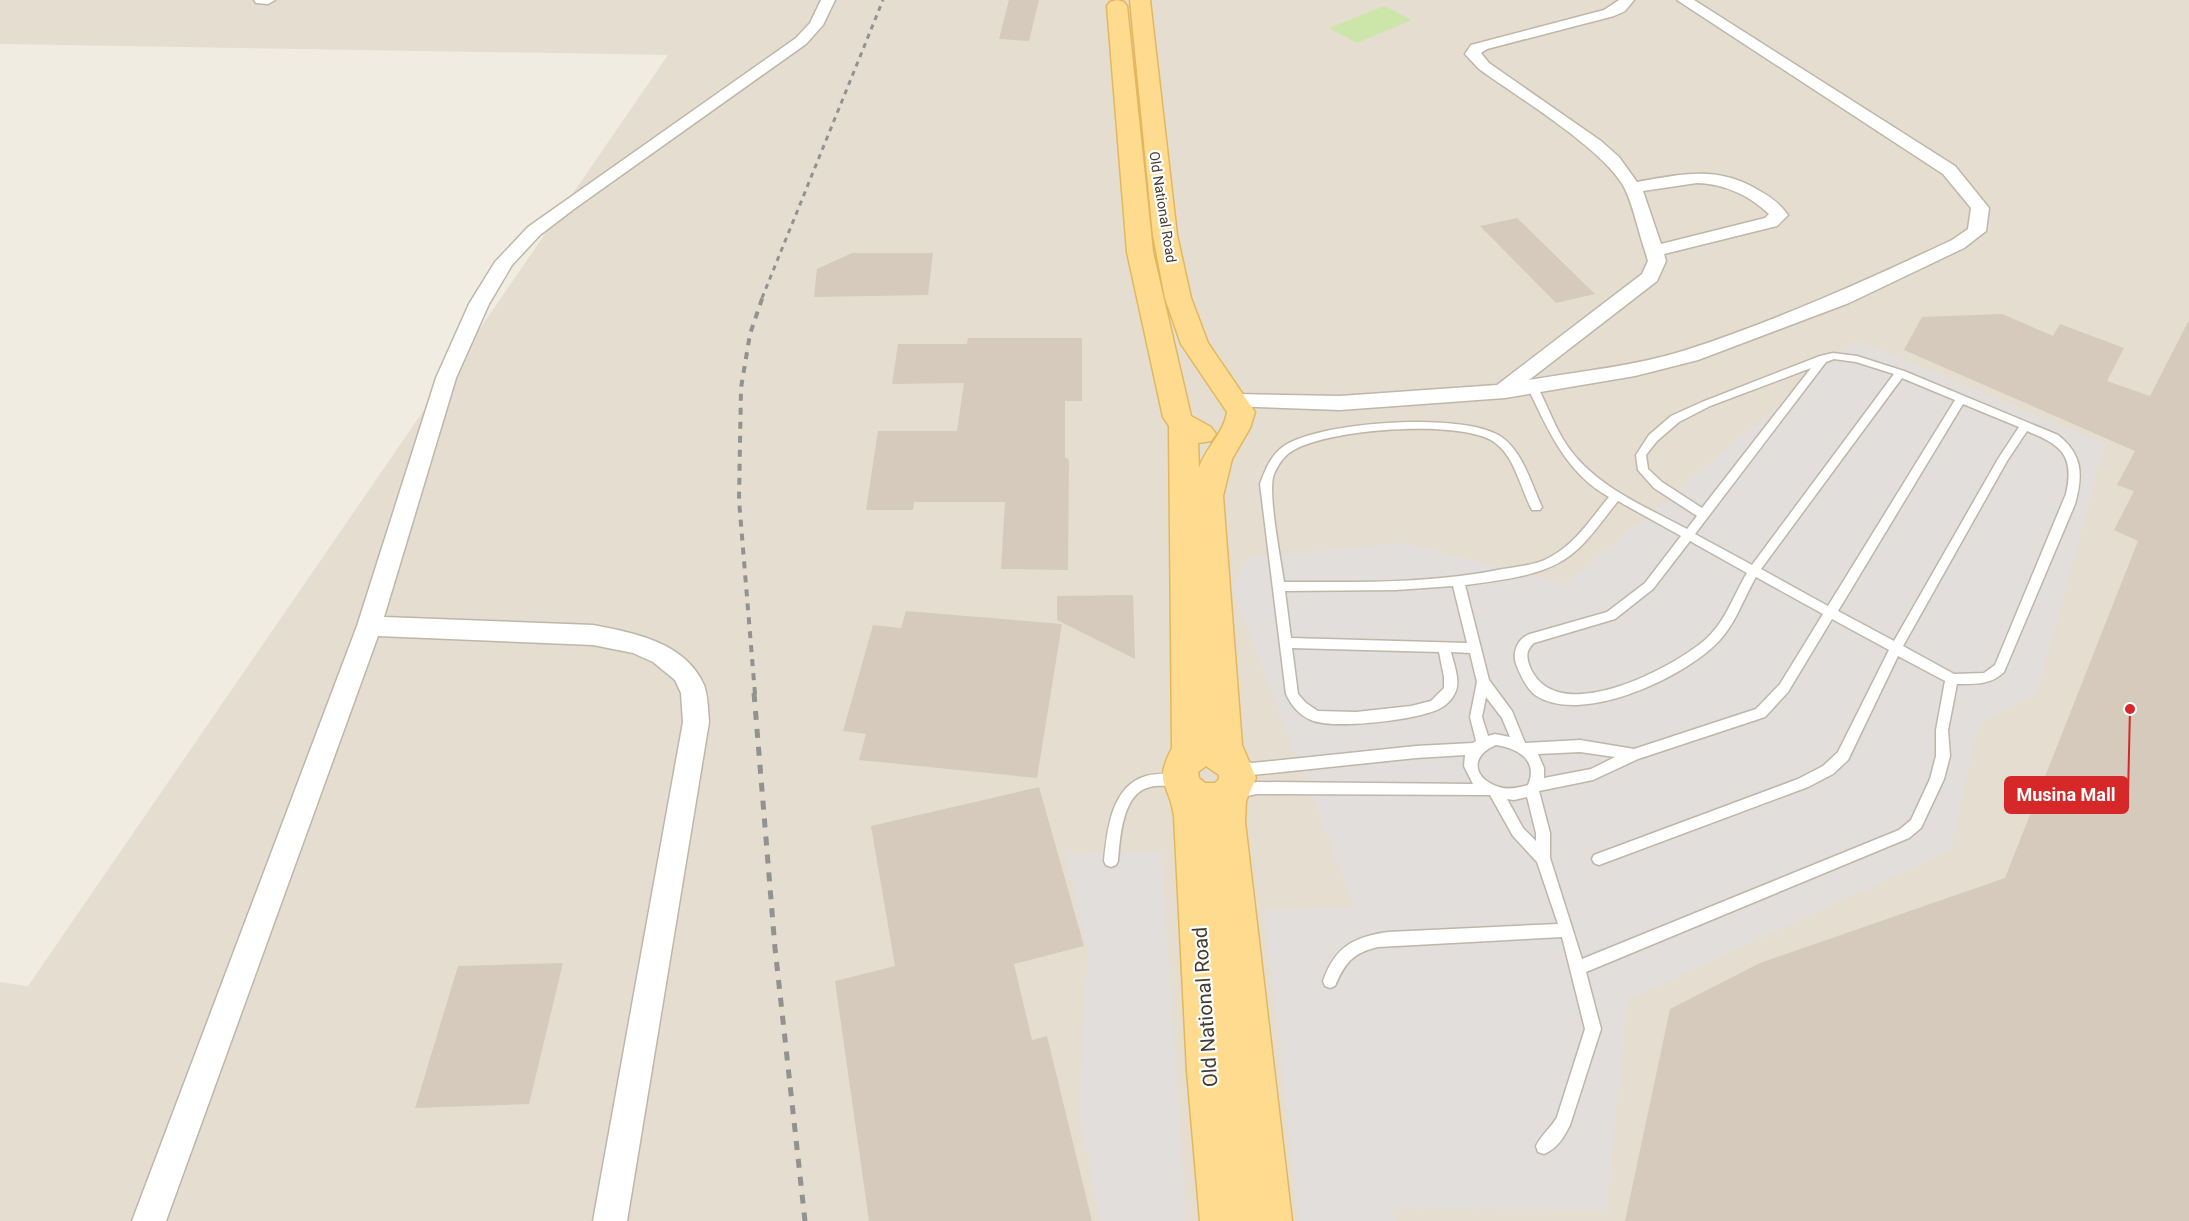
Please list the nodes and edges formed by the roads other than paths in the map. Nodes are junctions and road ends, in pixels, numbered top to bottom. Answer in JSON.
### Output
{"nodes":[{"id":1,"x":261,"y":0,"type":"edge"},
{"id":2,"x":268,"y":0,"type":"edge"},
{"id":3,"x":828,"y":0,"type":"edge"},
{"id":4,"x":1117,"y":0,"type":"edge"},
{"id":5,"x":1140,"y":0,"type":"edge"},
{"id":6,"x":1628,"y":0,"type":"edge"},
{"id":7,"x":1684,"y":0,"type":"edge"},
{"id":8,"x":1633,"y":188,"type":"junction"},
{"id":9,"x":1654,"y":251,"type":"junction"},
{"id":10,"x":1825,"y":357,"type":"junction"},
{"id":11,"x":1900,"y":373,"type":"junction"},
{"id":12,"x":1533,"y":388,"type":"junction"},
{"id":13,"x":1502,"y":392,"type":"junction"},
{"id":14,"x":1961,"y":399,"type":"junction"},
{"id":15,"x":1235,"y":412,"type":"junction"},
{"id":16,"x":1180,"y":417,"type":"junction"},
{"id":17,"x":2025,"y":426,"type":"junction"},
{"id":18,"x":1616,"y":496,"type":"junction"},
{"id":19,"x":1536,"y":507,"type":"dead end"},
{"id":20,"x":1704,"y":515,"type":"junction"},
{"id":21,"x":1689,"y":535,"type":"junction"},
{"id":22,"x":1754,"y":571,"type":"junction"},
{"id":23,"x":1458,"y":581,"type":"junction"},
{"id":24,"x":1277,"y":587,"type":"junction"},
{"id":25,"x":1831,"y":613,"type":"junction"},
{"id":26,"x":369,"y":626,"type":"junction"},
{"id":27,"x":1286,"y":643,"type":"junction"},
{"id":28,"x":1444,"y":647,"type":"junction"},
{"id":29,"x":1474,"y":648,"type":"junction"},
{"id":30,"x":1896,"y":648,"type":"junction"},
{"id":31,"x":1952,"y":679,"type":"junction"},
{"id":32,"x":1483,"y":682,"type":"junction"},
{"id":33,"x":1478,"y":745,"type":"junction"},
{"id":34,"x":1522,"y":747,"type":"junction"},
{"id":35,"x":1634,"y":755,"type":"junction"},
{"id":36,"x":1210,"y":778,"type":"junction"},
{"id":37,"x":1533,"y":788,"type":"junction"},
{"id":38,"x":1491,"y":791,"type":"junction"},
{"id":39,"x":1543,"y":858,"type":"junction"},
{"id":40,"x":1599,"y":859,"type":"dead end"},
{"id":41,"x":1111,"y":861,"type":"dead end"},
{"id":42,"x":1567,"y":930,"type":"junction"},
{"id":43,"x":1578,"y":968,"type":"junction"},
{"id":44,"x":1330,"y":981,"type":"dead end"},
{"id":45,"x":1544,"y":1146,"type":"dead end"},
{"id":46,"x":149,"y":1221,"type":"edge"},
{"id":47,"x":610,"y":1221,"type":"edge"},
{"id":48,"x":1223,"y":1221,"type":"edge"},
{"id":49,"x":1269,"y":1221,"type":"edge"}],
"edges":[{"from":1,"to":2,"type":"street"},
{"from":3,"to":26,"type":"street"},
{"from":4,"to":16,"type":"main road","name":"Old National Road"},
{"from":5,"to":15,"type":"main road","name":"Old National Road"},
{"from":6,"to":8,"type":"street"},
{"from":7,"to":12,"type":"street"},
{"from":8,"to":9,"type":"street"},
{"from":8,"to":9,"type":"street"},
{"from":9,"to":13,"type":"street"},
{"from":10,"to":11,"type":"lane"},
{"from":10,"to":20,"type":"lane"},
{"from":10,"to":20,"type":"lane"},
{"from":11,"to":14,"type":"lane"},
{"from":11,"to":22,"type":"lane"},
{"from":12,"to":13,"type":"street"},
{"from":12,"to":18,"type":"lane"},
{"from":13,"to":15,"type":"street"},
{"from":14,"to":17,"type":"lane"},
{"from":14,"to":25,"type":"lane"},
{"from":15,"to":16,"type":"main road"},
{"from":15,"to":16,"type":"main road"},
{"from":15,"to":36,"type":"main road","name":"Old National Road"},
{"from":16,"to":36,"type":"main road","name":"Old National Road"},
{"from":17,"to":30,"type":"lane"},
{"from":17,"to":31,"type":"lane"},
{"from":18,"to":21,"type":"lane"},
{"from":18,"to":23,"type":"lane"},
{"from":19,"to":24,"type":"lane"},
{"from":20,"to":21,"type":"lane"},
{"from":21,"to":22,"type":"lane"},
{"from":21,"to":22,"type":"lane"},
{"from":22,"to":25,"type":"lane"},
{"from":23,"to":24,"type":"lane"},
{"from":23,"to":29,"type":"lane"},
{"from":24,"to":27,"type":"lane"},
{"from":25,"to":30,"type":"lane"},
{"from":25,"to":35,"type":"lane"},
{"from":26,"to":46,"type":"street"},
{"from":26,"to":47,"type":"street"},
{"from":27,"to":28,"type":"lane"},
{"from":27,"to":28,"type":"lane"},
{"from":28,"to":29,"type":"lane"},
{"from":29,"to":32,"type":"lane"},
{"from":30,"to":31,"type":"lane"},
{"from":30,"to":40,"type":"lane"},
{"from":31,"to":43,"type":"lane"},
{"from":32,"to":33,"type":"lane"},
{"from":32,"to":34,"type":"lane"},
{"from":33,"to":34,"type":"lane"},
{"from":33,"to":36,"type":"lane"},
{"from":33,"to":38,"type":"lane"},
{"from":34,"to":35,"type":"lane"},
{"from":34,"to":37,"type":"lane"},
{"from":35,"to":37,"type":"lane"},
{"from":36,"to":38,"type":"lane"},
{"from":36,"to":41,"type":"lane"},
{"from":36,"to":48,"type":"main road","name":"Old National Road"},
{"from":36,"to":49,"type":"main road","name":"Old National Road"},
{"from":37,"to":38,"type":"lane"},
{"from":37,"to":39,"type":"lane"},
{"from":38,"to":39,"type":"lane"},
{"from":39,"to":42,"type":"lane"},
{"from":42,"to":43,"type":"lane"},
{"from":42,"to":44,"type":"lane"},
{"from":43,"to":45,"type":"lane"}]}
